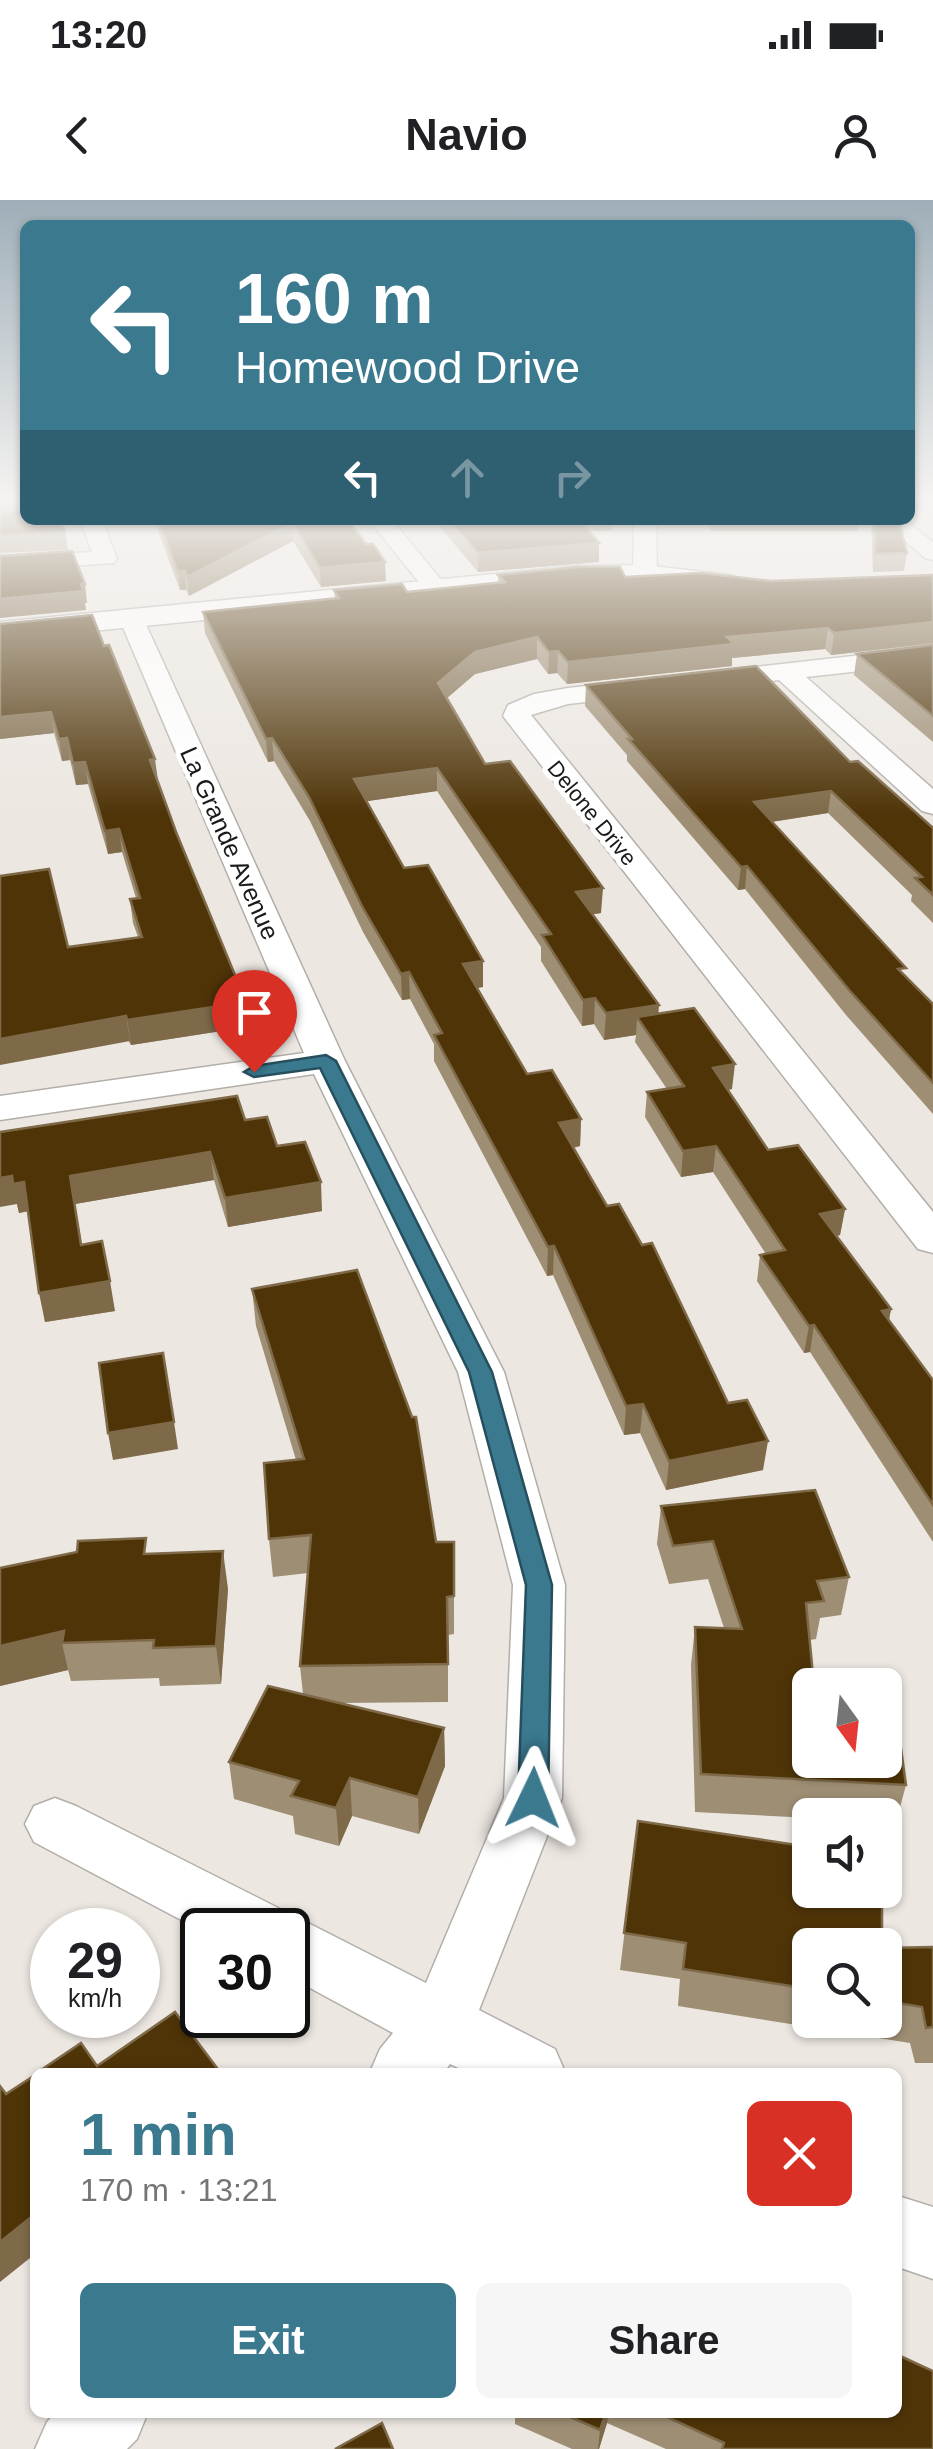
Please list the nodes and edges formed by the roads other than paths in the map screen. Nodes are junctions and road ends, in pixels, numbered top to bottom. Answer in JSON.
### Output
{"nodes":[{"id":1,"x":264,"y":604,"type":"edge"},
{"id":2,"x":131,"y":618,"type":"junction"},
{"id":3,"x":0,"y":631,"type":"edge"},
{"id":4,"x":933,"y":655,"type":"edge"},
{"id":5,"x":785,"y":672,"type":"junction"},
{"id":6,"x":933,"y":805,"type":"edge"},
{"id":7,"x":326,"y":1061,"type":"junction"},
{"id":8,"x":0,"y":1108,"type":"edge"},
{"id":9,"x":933,"y":1240,"type":"edge"},
{"id":10,"x":55,"y":1824,"type":"dead end"},
{"id":11,"x":217,"y":1908,"type":"edge"},
{"id":12,"x":310,"y":1961,"type":"edge"},
{"id":13,"x":422,"y":2048,"type":"edge"},
{"id":14,"x":514,"y":2068,"type":"edge"},
{"id":15,"x":902,"y":2233,"type":"edge"},
{"id":16,"x":933,"y":2243,"type":"edge"},
{"id":17,"x":104,"y":2418,"type":"edge"},
{"id":18,"x":74,"y":2449,"type":"edge"}],
"edges":[{"from":1,"to":2,"type":"street"},
{"from":2,"to":3,"type":"street"},
{"from":2,"to":7,"type":"street","name":"La Grande Avenue"},
{"from":4,"to":5,"type":"street","name":"Delone Drive"},
{"from":5,"to":6,"type":"street"},
{"from":5,"to":9,"type":"street","name":"Delone Drive"},
{"from":7,"to":8,"type":"street"},
{"from":7,"to":13,"type":"street","name":"La Grande Avenue"},
{"from":10,"to":11,"type":"street"},
{"from":12,"to":13,"type":"street"},
{"from":13,"to":14,"type":"street"},
{"from":15,"to":16,"type":"street"},
{"from":17,"to":18,"type":"street"}]}
